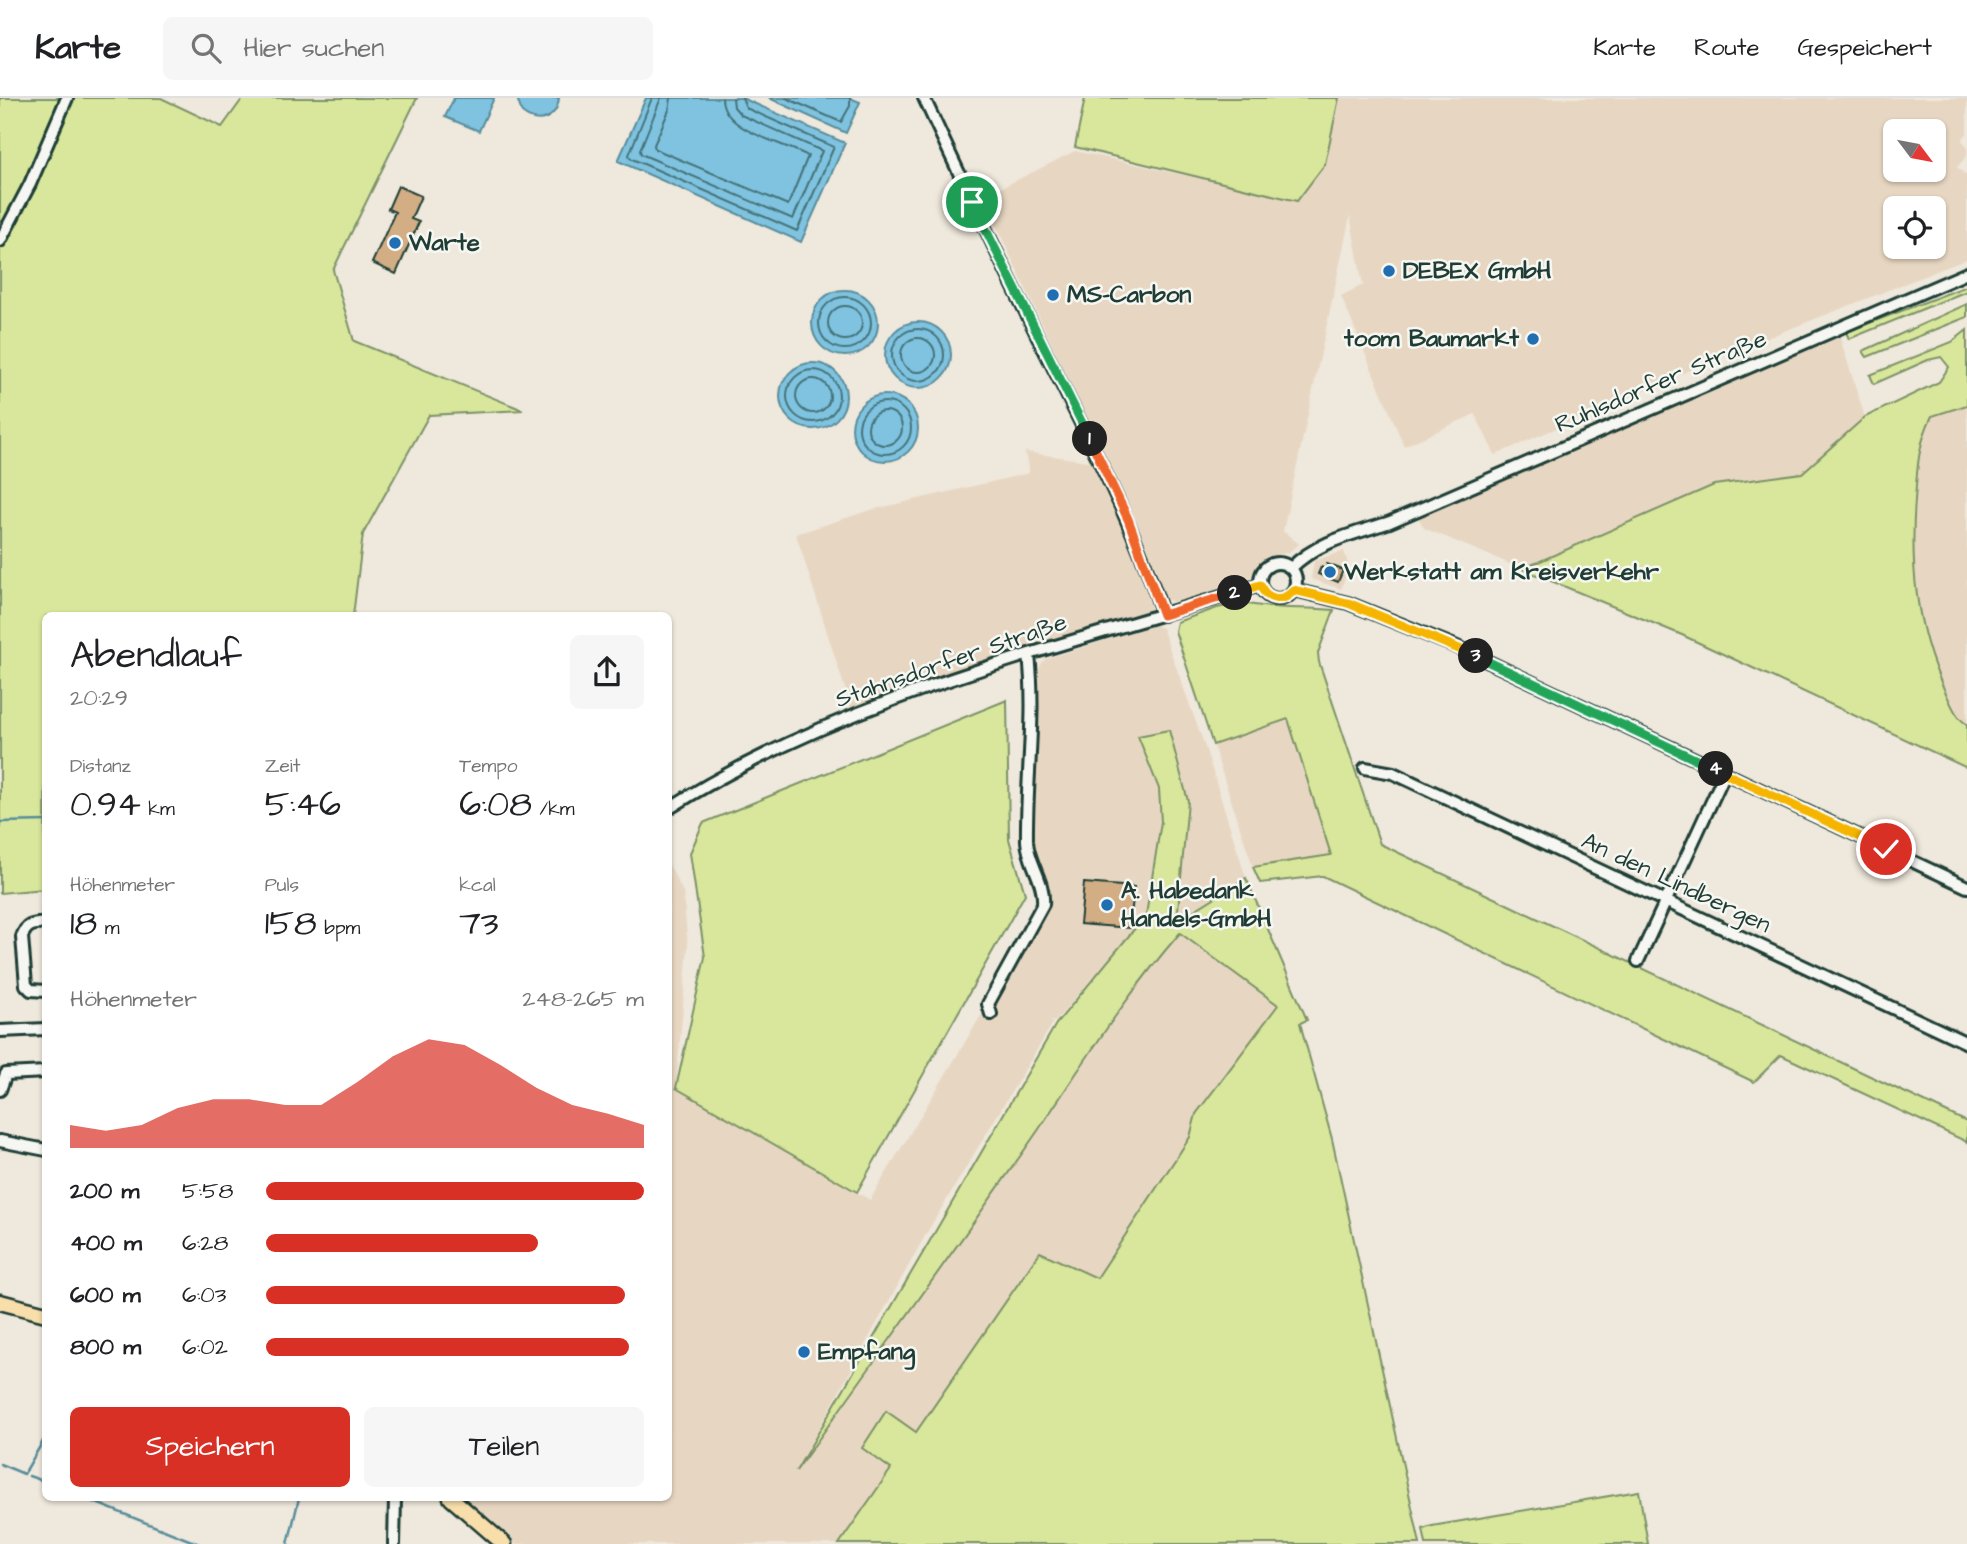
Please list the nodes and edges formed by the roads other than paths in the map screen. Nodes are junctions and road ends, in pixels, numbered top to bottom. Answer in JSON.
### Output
{"nodes":[{"id":1,"x":66,"y":98,"type":"edge"},
{"id":2,"x":924,"y":98,"type":"edge"},
{"id":3,"x":0,"y":242,"type":"edge"},
{"id":4,"x":1967,"y":273,"type":"edge"},
{"id":5,"x":1291,"y":568,"type":"junction"},
{"id":6,"x":1260,"y":585,"type":"junction"},
{"id":7,"x":1294,"y":590,"type":"junction"},
{"id":8,"x":1163,"y":615,"type":"junction"},
{"id":9,"x":1029,"y":655,"type":"junction"},
{"id":10,"x":1365,"y":768,"type":"dead end"},
{"id":11,"x":1725,"y":773,"type":"junction"},
{"id":12,"x":672,"y":807,"type":"edge"},
{"id":13,"x":1967,"y":887,"type":"edge"},
{"id":14,"x":1665,"y":901,"type":"junction"},
{"id":15,"x":42,"y":923,"type":"edge"},
{"id":16,"x":1638,"y":961,"type":"dead end"},
{"id":17,"x":42,"y":990,"type":"edge"},
{"id":18,"x":991,"y":1014,"type":"dead end"},
{"id":19,"x":42,"y":1029,"type":"edge"},
{"id":20,"x":0,"y":1031,"type":"edge"},
{"id":21,"x":1967,"y":1043,"type":"edge"},
{"id":22,"x":42,"y":1072,"type":"edge"},
{"id":23,"x":0,"y":1090,"type":"edge"},
{"id":24,"x":0,"y":1141,"type":"edge"},
{"id":25,"x":42,"y":1149,"type":"edge"},
{"id":26,"x":0,"y":1303,"type":"edge"},
{"id":27,"x":42,"y":1313,"type":"edge"},
{"id":28,"x":395,"y":1501,"type":"edge"},
{"id":29,"x":454,"y":1501,"type":"edge"},
{"id":30,"x":394,"y":1544,"type":"edge"},
{"id":31,"x":504,"y":1544,"type":"edge"}],
"edges":[{"from":1,"to":3,"type":"street"},
{"from":2,"to":8,"type":"street"},
{"from":4,"to":5,"type":"street","name":"Ruhlsdorfer Straße"},
{"from":5,"to":6,"type":"street"},
{"from":5,"to":7,"type":"street"},
{"from":6,"to":7,"type":"street"},
{"from":6,"to":8,"type":"street","name":"Stahnsdorfer Straße"},
{"from":7,"to":11,"type":"street"},
{"from":8,"to":9,"type":"street","name":"Stahnsdorfer Straße"},
{"from":9,"to":12,"type":"street","name":"Stahnsdorfer Straße"},
{"from":9,"to":18,"type":"street"},
{"from":10,"to":14,"type":"street","name":"An den Lindbergen"},
{"from":11,"to":13,"type":"street"},
{"from":11,"to":14,"type":"street"},
{"from":14,"to":16,"type":"street"},
{"from":14,"to":21,"type":"street","name":"An den Lindbergen"},
{"from":15,"to":17,"type":"street"},
{"from":19,"to":20,"type":"street"},
{"from":22,"to":23,"type":"street"},
{"from":24,"to":25,"type":"street"},
{"from":26,"to":27,"type":"main road"},
{"from":28,"to":30,"type":"street"},
{"from":29,"to":31,"type":"main road"}]}
